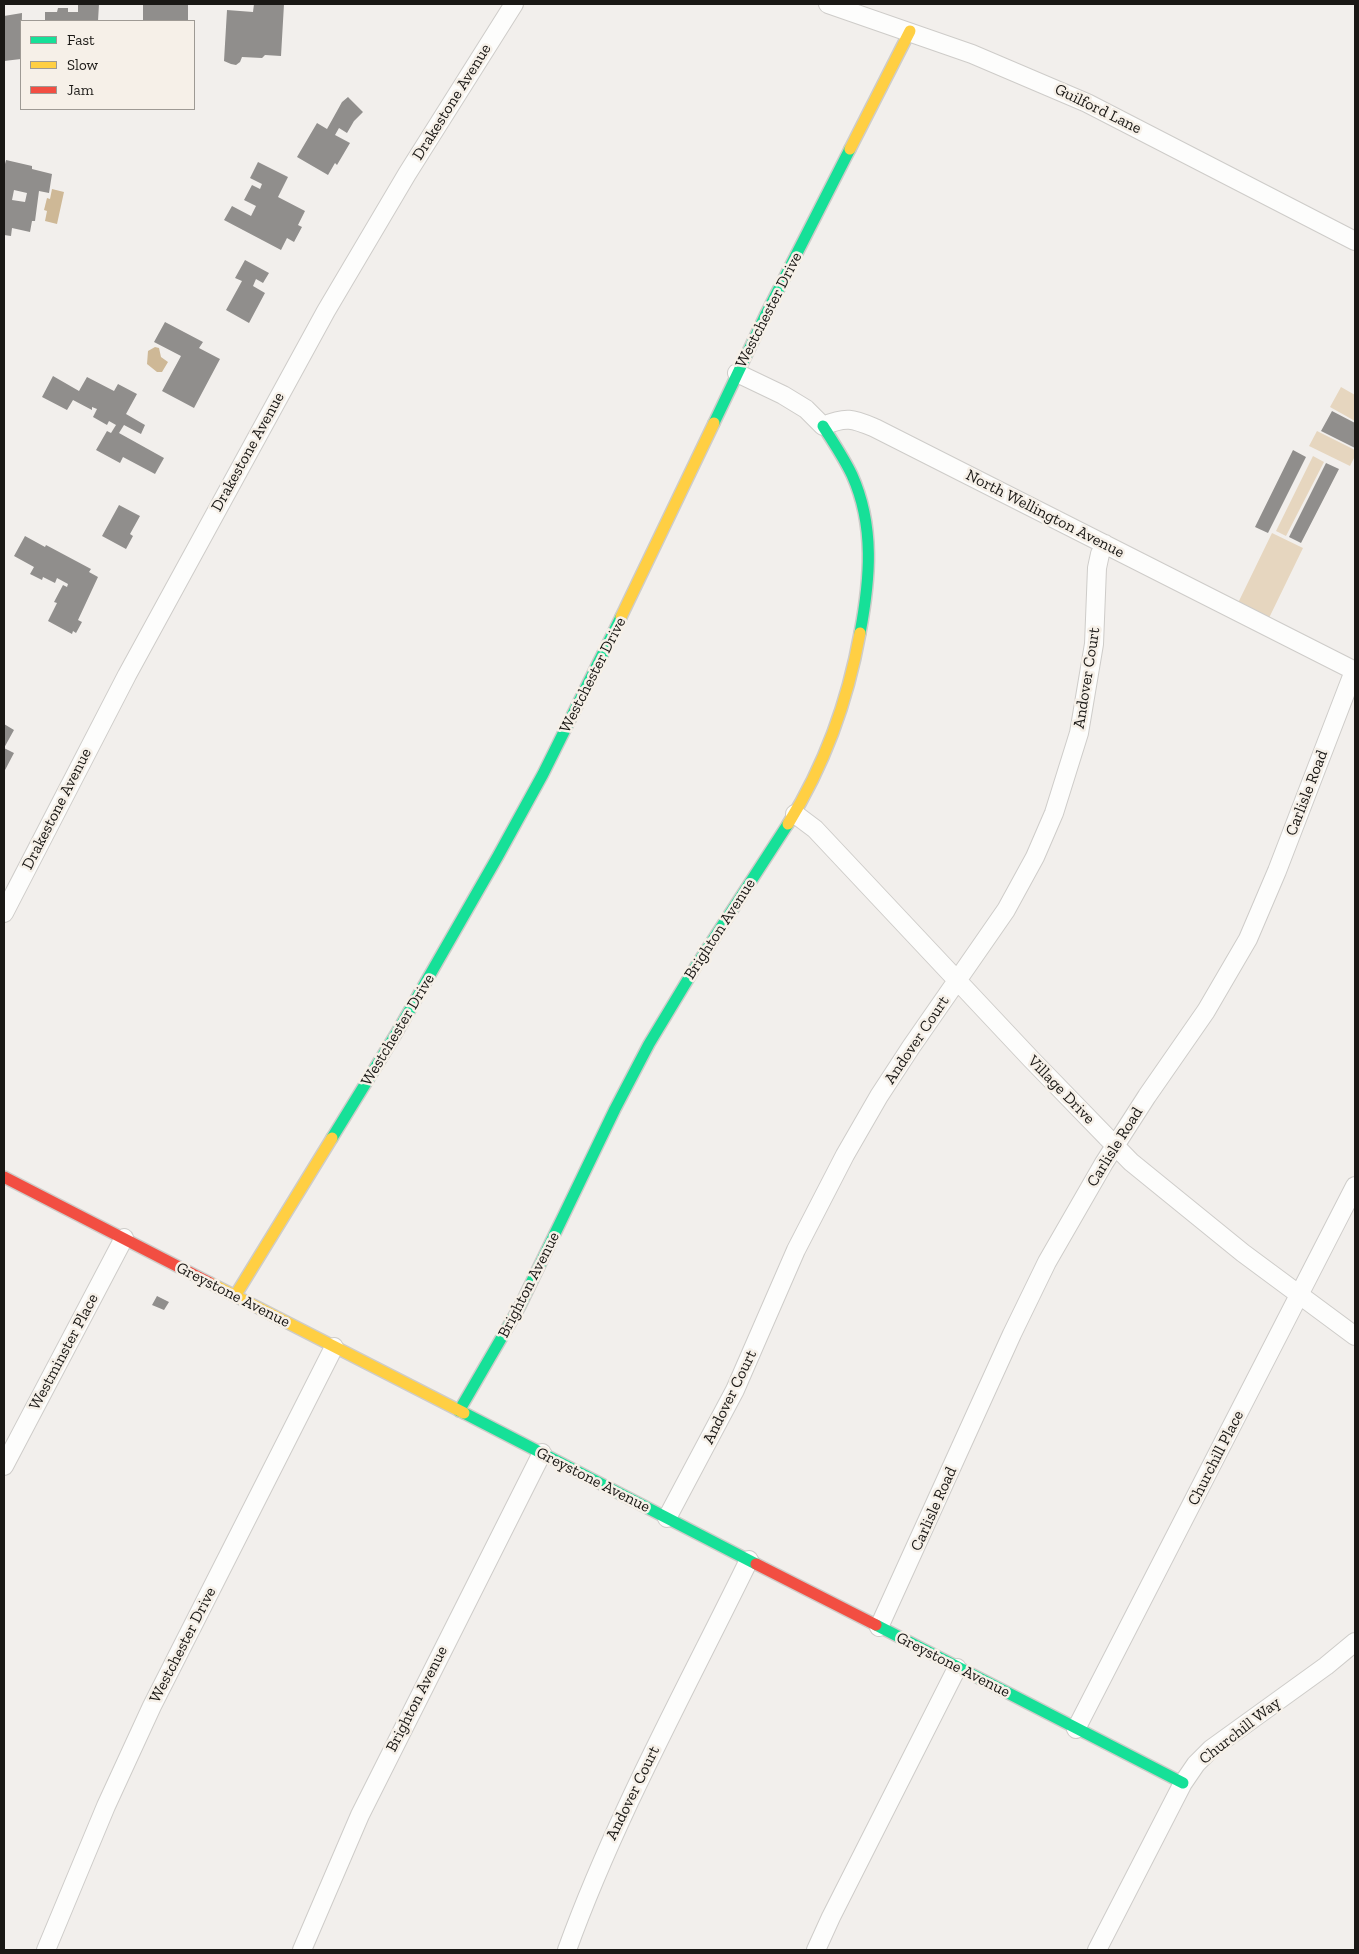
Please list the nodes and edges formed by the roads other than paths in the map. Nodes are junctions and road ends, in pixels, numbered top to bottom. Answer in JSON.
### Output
{"nodes":[{"id":1,"x":514,"y":4,"type":"edge"},
{"id":2,"x":828,"y":4,"type":"edge"},
{"id":3,"x":910,"y":32,"type":"junction"},
{"id":4,"x":1355,"y":241,"type":"edge"},
{"id":5,"x":737,"y":373,"type":"junction"},
{"id":6,"x":824,"y":426,"type":"junction"},
{"id":7,"x":1105,"y":544,"type":"junction"},
{"id":8,"x":1355,"y":671,"type":"edge"},
{"id":9,"x":795,"y":814,"type":"junction"},
{"id":10,"x":4,"y":913,"type":"edge"},
{"id":11,"x":958,"y":980,"type":"junction"},
{"id":12,"x":1115,"y":1145,"type":"junction"},
{"id":13,"x":4,"y":1177,"type":"edge"},
{"id":14,"x":1355,"y":1186,"type":"edge"},
{"id":15,"x":124,"y":1238,"type":"junction"},
{"id":16,"x":1300,"y":1294,"type":"junction"},
{"id":17,"x":235,"y":1296,"type":"junction"},
{"id":18,"x":1355,"y":1336,"type":"edge"},
{"id":19,"x":334,"y":1347,"type":"junction"},
{"id":20,"x":459,"y":1411,"type":"junction"},
{"id":21,"x":542,"y":1454,"type":"junction"},
{"id":22,"x":4,"y":1466,"type":"edge"},
{"id":23,"x":668,"y":1518,"type":"junction"},
{"id":24,"x":750,"y":1560,"type":"junction"},
{"id":25,"x":879,"y":1627,"type":"junction"},
{"id":26,"x":1355,"y":1642,"type":"edge"},
{"id":27,"x":957,"y":1668,"type":"junction"},
{"id":28,"x":1076,"y":1729,"type":"junction"},
{"id":29,"x":1183,"y":1783,"type":"junction"},
{"id":30,"x":46,"y":1950,"type":"edge"},
{"id":31,"x":302,"y":1950,"type":"edge"},
{"id":32,"x":567,"y":1950,"type":"edge"},
{"id":33,"x":816,"y":1950,"type":"edge"},
{"id":34,"x":1097,"y":1950,"type":"edge"}],
"edges":[{"from":1,"to":10,"type":"street","name":"Drakestone Avenue"},
{"from":2,"to":3,"type":"street","name":"Guilford Lane"},
{"from":3,"to":4,"type":"street","name":"Guilford Lane"},
{"from":3,"to":5,"type":"street","name":"Westchester Drive"},
{"from":5,"to":6,"type":"street"},
{"from":5,"to":17,"type":"street","name":"Westchester Drive"},
{"from":6,"to":7,"type":"street","name":"North Wellington Avenue"},
{"from":6,"to":9,"type":"street","name":"Brighton Avenue"},
{"from":7,"to":8,"type":"street","name":"North Wellington Avenue"},
{"from":7,"to":11,"type":"street","name":"Andover Court"},
{"from":8,"to":12,"type":"street","name":"Carlisle Road"},
{"from":9,"to":11,"type":"street","name":"Village Drive"},
{"from":9,"to":20,"type":"street","name":"Brighton Avenue"},
{"from":11,"to":12,"type":"street","name":"Village Drive"},
{"from":11,"to":23,"type":"street","name":"Andover Court"},
{"from":12,"to":16,"type":"street","name":"Village Drive"},
{"from":12,"to":25,"type":"street","name":"Carlisle Road"},
{"from":13,"to":15,"type":"street","name":"Greystone Avenue"},
{"from":14,"to":16,"type":"street","name":"Churchill Place"},
{"from":15,"to":17,"type":"street","name":"Greystone Avenue"},
{"from":15,"to":22,"type":"street","name":"Westminster Place"},
{"from":16,"to":18,"type":"street","name":"Village Drive"},
{"from":16,"to":28,"type":"street","name":"Churchill Place"},
{"from":17,"to":19,"type":"street","name":"Greystone Avenue"},
{"from":19,"to":20,"type":"street","name":"Greystone Avenue"},
{"from":19,"to":30,"type":"street","name":"Westchester Drive"},
{"from":20,"to":21,"type":"street","name":"Greystone Avenue"},
{"from":21,"to":23,"type":"street","name":"Greystone Avenue"},
{"from":21,"to":31,"type":"street","name":"Brighton Avenue"},
{"from":23,"to":24,"type":"street","name":"Greystone Avenue"},
{"from":24,"to":25,"type":"street","name":"Greystone Avenue"},
{"from":24,"to":32,"type":"street","name":"Andover Court"},
{"from":25,"to":27,"type":"street","name":"Greystone Avenue"},
{"from":26,"to":29,"type":"street","name":"Churchill Way"},
{"from":27,"to":28,"type":"street","name":"Greystone Avenue"},
{"from":27,"to":33,"type":"street"},
{"from":28,"to":29,"type":"street","name":"Greystone Avenue"},
{"from":29,"to":34,"type":"street","name":"Churchill Way"}]}
